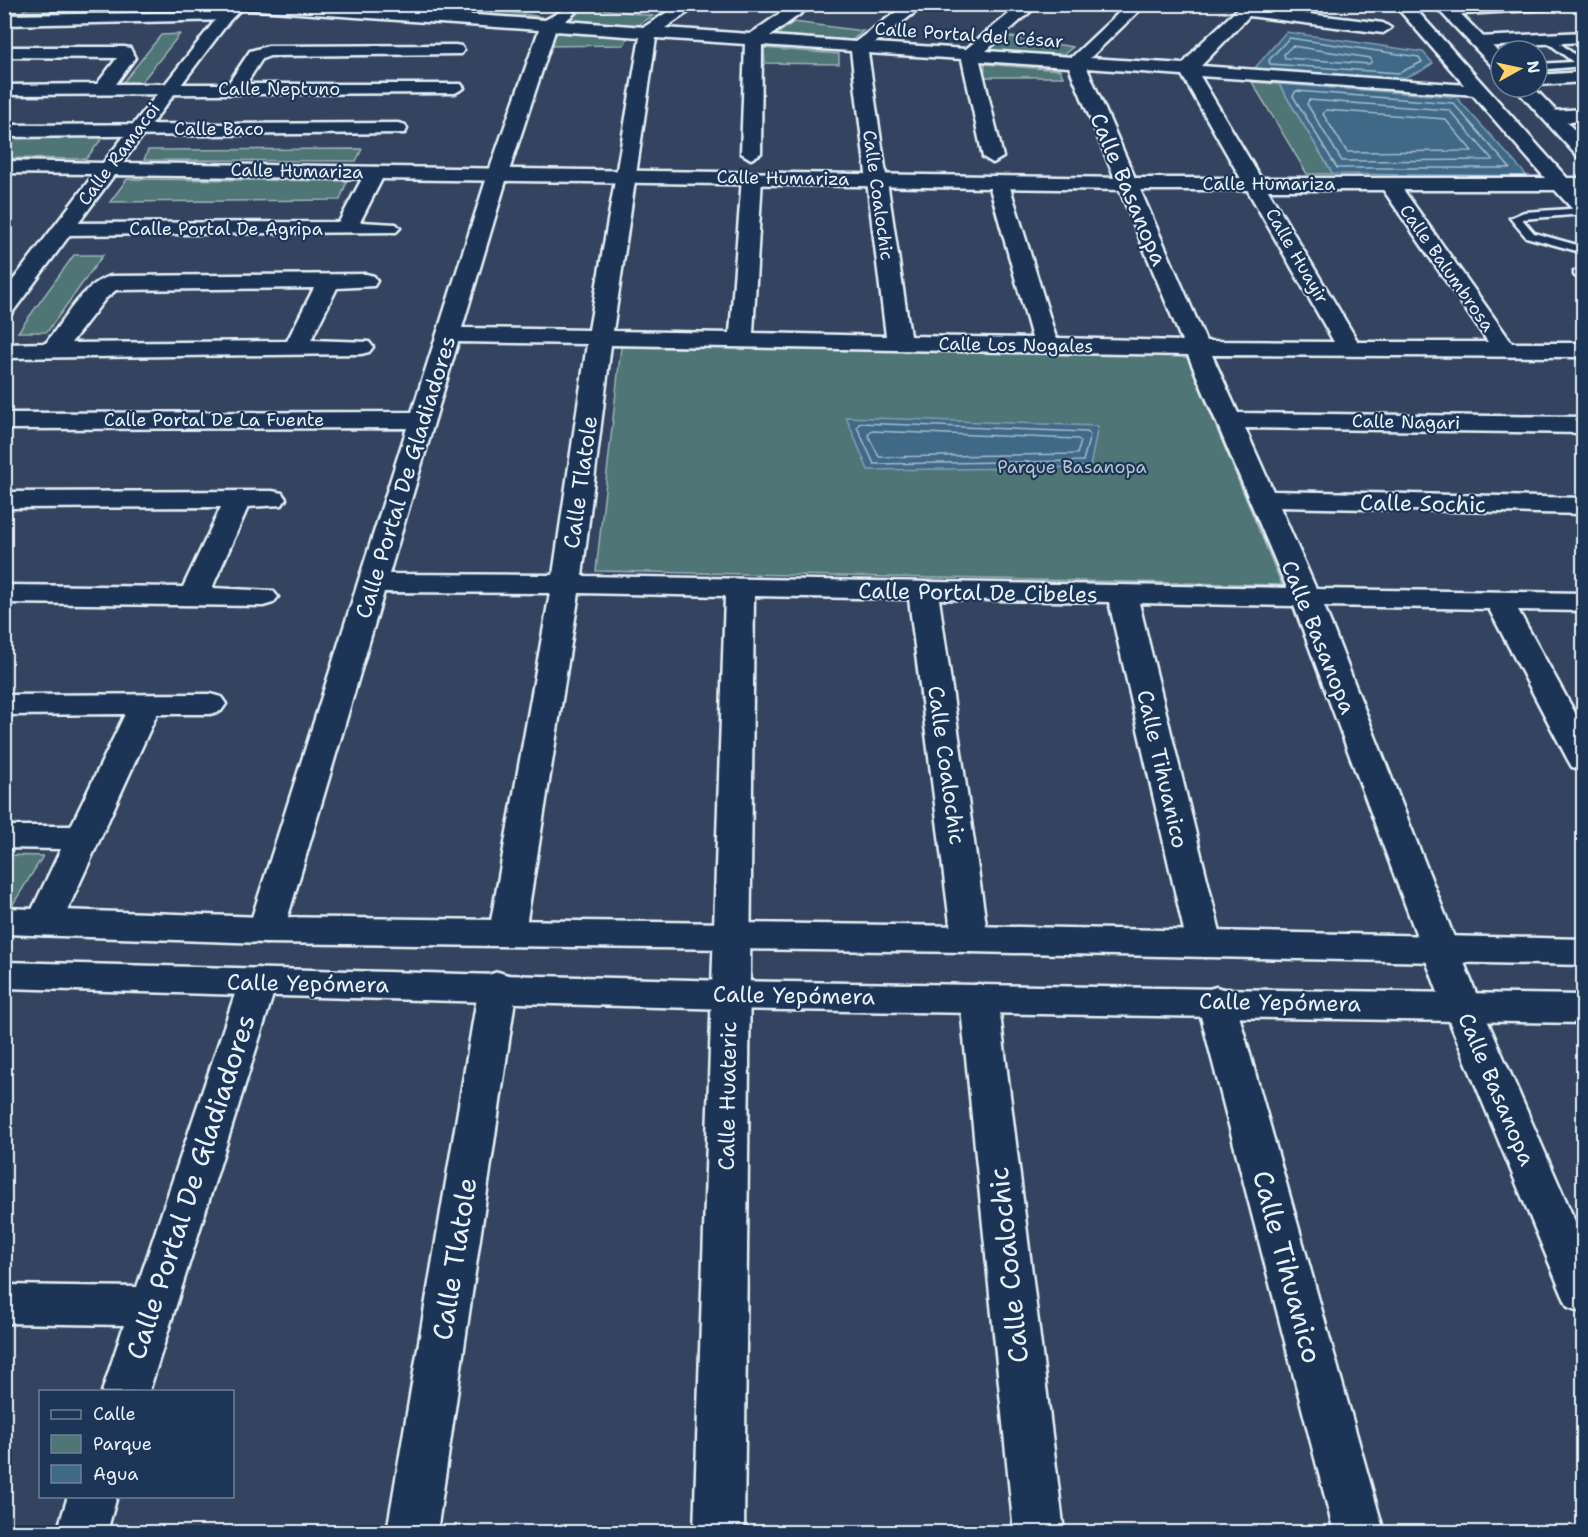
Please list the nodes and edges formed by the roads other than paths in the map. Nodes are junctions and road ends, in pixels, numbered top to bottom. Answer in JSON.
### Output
{"nodes":[{"id":1,"x":18,"y":4,"type":"edge"},
{"id":2,"x":244,"y":4,"type":"edge"},
{"id":3,"x":582,"y":4,"type":"edge"},
{"id":4,"x":692,"y":4,"type":"edge"},
{"id":5,"x":806,"y":4,"type":"edge"},
{"id":6,"x":918,"y":4,"type":"edge"},
{"id":7,"x":1031,"y":4,"type":"edge"},
{"id":8,"x":1138,"y":4,"type":"edge"},
{"id":9,"x":1402,"y":4,"type":"edge"},
{"id":10,"x":1550,"y":4,"type":"edge"},
{"id":11,"x":1444,"y":7,"type":"edge"},
{"id":12,"x":1250,"y":8,"type":"edge"},
{"id":13,"x":231,"y":11,"type":"edge"},
{"id":14,"x":4,"y":14,"type":"edge"},
{"id":15,"x":4,"y":20,"type":"edge"},
{"id":16,"x":549,"y":25,"type":"junction"},
{"id":17,"x":1383,"y":28,"type":"dead end"},
{"id":18,"x":649,"y":31,"type":"junction"},
{"id":19,"x":1584,"y":37,"type":"edge"},
{"id":20,"x":754,"y":39,"type":"junction"},
{"id":21,"x":1549,"y":39,"type":"joint"},
{"id":22,"x":1478,"y":42,"type":"junction"},
{"id":23,"x":1489,"y":42,"type":"edge"},
{"id":24,"x":859,"y":47,"type":"junction"},
{"id":25,"x":455,"y":50,"type":"dead end"},
{"id":26,"x":432,"y":51,"type":"junction"},
{"id":27,"x":4,"y":52,"type":"edge"},
{"id":28,"x":1489,"y":53,"type":"edge"},
{"id":29,"x":970,"y":55,"type":"junction"},
{"id":30,"x":1076,"y":62,"type":"junction"},
{"id":31,"x":1549,"y":66,"type":"edge"},
{"id":32,"x":1188,"y":70,"type":"junction"},
{"id":33,"x":1584,"y":78,"type":"edge"},
{"id":34,"x":1549,"y":79,"type":"edge"},
{"id":35,"x":411,"y":88,"type":"junction"},
{"id":36,"x":455,"y":88,"type":"dead end"},
{"id":37,"x":233,"y":89,"type":"junction"},
{"id":38,"x":4,"y":90,"type":"edge"},
{"id":39,"x":102,"y":90,"type":"junction"},
{"id":40,"x":168,"y":90,"type":"junction"},
{"id":41,"x":1476,"y":90,"type":"junction"},
{"id":42,"x":1535,"y":99,"type":"edge"},
{"id":43,"x":1584,"y":115,"type":"edge"},
{"id":44,"x":1552,"y":117,"type":"junction"},
{"id":45,"x":137,"y":130,"type":"junction"},
{"id":46,"x":4,"y":131,"type":"edge"},
{"id":47,"x":389,"y":146,"type":"dead end"},
{"id":48,"x":1584,"y":152,"type":"edge"},
{"id":49,"x":751,"y":153,"type":"dead end"},
{"id":50,"x":993,"y":158,"type":"dead end"},
{"id":51,"x":4,"y":167,"type":"edge"},
{"id":52,"x":110,"y":168,"type":"junction"},
{"id":53,"x":375,"y":173,"type":"junction"},
{"id":54,"x":498,"y":174,"type":"junction"},
{"id":55,"x":624,"y":176,"type":"junction"},
{"id":56,"x":752,"y":178,"type":"junction"},
{"id":57,"x":876,"y":180,"type":"junction"},
{"id":58,"x":998,"y":181,"type":"junction"},
{"id":59,"x":1126,"y":183,"type":"junction"},
{"id":60,"x":1256,"y":184,"type":"junction"},
{"id":61,"x":1584,"y":184,"type":"edge"},
{"id":62,"x":1390,"y":185,"type":"junction"},
{"id":63,"x":1562,"y":186,"type":"junction"},
{"id":64,"x":1584,"y":211,"type":"edge"},
{"id":65,"x":346,"y":228,"type":"junction"},
{"id":66,"x":389,"y":228,"type":"dead end"},
{"id":67,"x":63,"y":229,"type":"junction"},
{"id":68,"x":1584,"y":250,"type":"edge"},
{"id":69,"x":329,"y":281,"type":"junction"},
{"id":70,"x":366,"y":281,"type":"dead end"},
{"id":71,"x":6,"y":302,"type":"edge"},
{"id":72,"x":449,"y":335,"type":"junction"},
{"id":73,"x":600,"y":338,"type":"junction"},
{"id":74,"x":741,"y":341,"type":"junction"},
{"id":75,"x":898,"y":343,"type":"junction"},
{"id":76,"x":1046,"y":345,"type":"junction"},
{"id":77,"x":296,"y":347,"type":"junction"},
{"id":78,"x":361,"y":347,"type":"dead end"},
{"id":79,"x":1197,"y":348,"type":"junction"},
{"id":80,"x":1350,"y":349,"type":"junction"},
{"id":81,"x":52,"y":350,"type":"junction"},
{"id":82,"x":1505,"y":350,"type":"junction"},
{"id":83,"x":1584,"y":350,"type":"edge"},
{"id":84,"x":4,"y":351,"type":"edge"},
{"id":85,"x":423,"y":420,"type":"junction"},
{"id":86,"x":1228,"y":420,"type":"junction"},
{"id":87,"x":4,"y":421,"type":"edge"},
{"id":88,"x":1584,"y":425,"type":"edge"},
{"id":89,"x":4,"y":500,"type":"edge"},
{"id":90,"x":238,"y":500,"type":"junction"},
{"id":91,"x":272,"y":500,"type":"dead end"},
{"id":92,"x":1263,"y":500,"type":"junction"},
{"id":93,"x":1584,"y":506,"type":"edge"},
{"id":94,"x":373,"y":583,"type":"junction"},
{"id":95,"x":566,"y":584,"type":"junction"},
{"id":96,"x":740,"y":588,"type":"junction"},
{"id":97,"x":923,"y":591,"type":"junction"},
{"id":98,"x":4,"y":594,"type":"edge"},
{"id":99,"x":1122,"y":595,"type":"junction"},
{"id":100,"x":193,"y":597,"type":"junction"},
{"id":101,"x":263,"y":597,"type":"dead end"},
{"id":102,"x":1306,"y":598,"type":"junction"},
{"id":103,"x":1499,"y":601,"type":"junction"},
{"id":104,"x":1584,"y":602,"type":"edge"},
{"id":105,"x":210,"y":704,"type":"dead end"},
{"id":106,"x":4,"y":705,"type":"edge"},
{"id":107,"x":145,"y":705,"type":"junction"},
{"id":108,"x":1584,"y":760,"type":"edge"},
{"id":109,"x":4,"y":837,"type":"edge"},
{"id":110,"x":82,"y":838,"type":"junction"},
{"id":111,"x":4,"y":921,"type":"edge"},
{"id":112,"x":44,"y":922,"type":"junction"},
{"id":113,"x":266,"y":930,"type":"junction"},
{"id":114,"x":507,"y":932,"type":"junction"},
{"id":115,"x":732,"y":935,"type":"junction"},
{"id":116,"x":970,"y":939,"type":"junction"},
{"id":117,"x":1205,"y":944,"type":"junction"},
{"id":118,"x":1441,"y":947,"type":"junction"},
{"id":119,"x":1584,"y":952,"type":"edge"},
{"id":120,"x":4,"y":975,"type":"edge"},
{"id":121,"x":258,"y":982,"type":"junction"},
{"id":122,"x":498,"y":986,"type":"junction"},
{"id":123,"x":729,"y":995,"type":"junction"},
{"id":124,"x":979,"y":998,"type":"junction"},
{"id":125,"x":1215,"y":1001,"type":"junction"},
{"id":126,"x":1462,"y":1006,"type":"junction"},
{"id":127,"x":1584,"y":1009,"type":"edge"},
{"id":128,"x":1584,"y":1294,"type":"edge"},
{"id":129,"x":4,"y":1304,"type":"edge"},
{"id":130,"x":151,"y":1306,"type":"junction"},
{"id":131,"x":126,"y":1390,"type":"edge"},
{"id":132,"x":93,"y":1498,"type":"edge"},
{"id":133,"x":82,"y":1533,"type":"edge"},
{"id":134,"x":412,"y":1533,"type":"edge"},
{"id":135,"x":719,"y":1533,"type":"edge"},
{"id":136,"x":1039,"y":1533,"type":"edge"},
{"id":137,"x":1359,"y":1533,"type":"edge"}],
"edges":[{"from":1,"to":14,"type":"street"},
{"from":2,"to":16,"type":"street","name":"Calle Portal del César"},
{"from":3,"to":16,"type":"street"},
{"from":4,"to":18,"type":"street"},
{"from":5,"to":20,"type":"street"},
{"from":6,"to":24,"type":"street"},
{"from":7,"to":29,"type":"street"},
{"from":8,"to":30,"type":"street"},
{"from":9,"to":41,"type":"street"},
{"from":10,"to":11,"type":"street"},
{"from":11,"to":22,"type":"street"},
{"from":12,"to":17,"type":"street"},
{"from":12,"to":32,"type":"street"},
{"from":13,"to":15,"type":"street"},
{"from":13,"to":40,"type":"street","name":"Calle Ramacoi"},
{"from":16,"to":18,"type":"street","name":"Calle Portal del César"},
{"from":16,"to":54,"type":"street","name":"Calle Portal De Gladiadores"},
{"from":18,"to":20,"type":"street","name":"Calle Portal del César"},
{"from":18,"to":55,"type":"street","name":"Calle Tlatole"},
{"from":19,"to":21,"type":"street"},
{"from":20,"to":24,"type":"street","name":"Calle Portal del César"},
{"from":20,"to":49,"type":"street"},
{"from":21,"to":31,"type":"lane"},
{"from":22,"to":23,"type":"street"},
{"from":22,"to":28,"type":"street"},
{"from":24,"to":29,"type":"street","name":"Calle Portal del César"},
{"from":24,"to":57,"type":"street","name":"Calle Coalochic"},
{"from":25,"to":26,"type":"street"},
{"from":26,"to":35,"type":"street"},
{"from":26,"to":37,"type":"street"},
{"from":27,"to":39,"type":"street"},
{"from":29,"to":30,"type":"street","name":"Calle Portal del César"},
{"from":29,"to":50,"type":"street"},
{"from":30,"to":32,"type":"street","name":"Calle Portal del César"},
{"from":30,"to":59,"type":"street","name":"Calle Basanopa"},
{"from":32,"to":41,"type":"street","name":"Calle Portal del César"},
{"from":32,"to":60,"type":"street","name":"Calle Huayir"},
{"from":33,"to":34,"type":"street"},
{"from":35,"to":36,"type":"street","name":"Calle Neptuno"},
{"from":35,"to":37,"type":"street","name":"Calle Neptuno"},
{"from":37,"to":40,"type":"street","name":"Calle Neptuno"},
{"from":38,"to":39,"type":"street","name":"Calle Neptuno"},
{"from":39,"to":40,"type":"street","name":"Calle Neptuno"},
{"from":40,"to":45,"type":"street","name":"Calle Ramacoi"},
{"from":41,"to":63,"type":"street"},
{"from":42,"to":44,"type":"street"},
{"from":43,"to":44,"type":"street"},
{"from":44,"to":48,"type":"street"},
{"from":45,"to":46,"type":"street","name":"Calle Baco"},
{"from":45,"to":47,"type":"street","name":"Calle Baco"},
{"from":45,"to":52,"type":"street","name":"Calle Ramacoi"},
{"from":51,"to":52,"type":"street","name":"Calle Humariza"},
{"from":52,"to":53,"type":"street","name":"Calle Humariza"},
{"from":52,"to":67,"type":"street","name":"Calle Ramacoi"},
{"from":53,"to":54,"type":"street","name":"Calle Humariza"},
{"from":53,"to":65,"type":"street"},
{"from":54,"to":55,"type":"street","name":"Calle Humariza"},
{"from":54,"to":72,"type":"street","name":"Calle Portal De Gladiadores"},
{"from":55,"to":56,"type":"street","name":"Calle Humariza"},
{"from":55,"to":73,"type":"street","name":"Calle Tlatole"},
{"from":56,"to":57,"type":"street","name":"Calle Humariza"},
{"from":56,"to":74,"type":"street"},
{"from":57,"to":58,"type":"street","name":"Calle Humariza"},
{"from":57,"to":75,"type":"street","name":"Calle Coalochic"},
{"from":58,"to":59,"type":"street","name":"Calle Humariza"},
{"from":58,"to":76,"type":"street"},
{"from":59,"to":60,"type":"street","name":"Calle Humariza"},
{"from":59,"to":79,"type":"street","name":"Calle Basanopa"},
{"from":60,"to":62,"type":"street","name":"Calle Humariza"},
{"from":60,"to":80,"type":"street","name":"Calle Huayir"},
{"from":61,"to":63,"type":"street","name":"Calle Humariza"},
{"from":62,"to":63,"type":"street","name":"Calle Humariza"},
{"from":62,"to":82,"type":"street","name":"Calle Balumbrosa"},
{"from":63,"to":64,"type":"street"},
{"from":64,"to":68,"type":"lane"},
{"from":65,"to":66,"type":"street","name":"Calle Portal De Agripa"},
{"from":65,"to":67,"type":"street","name":"Calle Portal De Agripa"},
{"from":67,"to":71,"type":"street","name":"Calle Ramacoi"},
{"from":69,"to":70,"type":"street"},
{"from":69,"to":77,"type":"street"},
{"from":69,"to":81,"type":"street"},
{"from":72,"to":73,"type":"street","name":"Calle Los Nogales"},
{"from":72,"to":85,"type":"street","name":"Calle Portal De Gladiadores"},
{"from":73,"to":74,"type":"street","name":"Calle Los Nogales"},
{"from":73,"to":95,"type":"street","name":"Calle Tlatole"},
{"from":74,"to":75,"type":"street","name":"Calle Los Nogales"},
{"from":75,"to":76,"type":"street","name":"Calle Los Nogales"},
{"from":76,"to":79,"type":"street","name":"Calle Los Nogales"},
{"from":77,"to":78,"type":"street"},
{"from":77,"to":81,"type":"street"},
{"from":79,"to":80,"type":"street","name":"Calle Los Nogales"},
{"from":79,"to":86,"type":"street","name":"Calle Basanopa"},
{"from":80,"to":82,"type":"street","name":"Calle Los Nogales"},
{"from":81,"to":84,"type":"street"},
{"from":82,"to":83,"type":"street","name":"Calle Los Nogales"},
{"from":85,"to":87,"type":"street","name":"Calle Portal De La Fuente"},
{"from":85,"to":94,"type":"street","name":"Calle Portal De Gladiadores"},
{"from":86,"to":88,"type":"street","name":"Calle Nagari"},
{"from":86,"to":92,"type":"street","name":"Calle Basanopa"},
{"from":89,"to":90,"type":"street"},
{"from":90,"to":91,"type":"street"},
{"from":90,"to":100,"type":"street"},
{"from":92,"to":93,"type":"street","name":"Calle Sochic"},
{"from":92,"to":102,"type":"street","name":"Calle Basanopa"},
{"from":94,"to":95,"type":"street","name":"Calle Portal De Cibeles"},
{"from":94,"to":113,"type":"street","name":"Calle Portal De Gladiadores"},
{"from":95,"to":96,"type":"street","name":"Calle Portal De Cibeles"},
{"from":95,"to":114,"type":"street","name":"Calle Tlatole"},
{"from":96,"to":97,"type":"street","name":"Calle Portal De Cibeles"},
{"from":96,"to":115,"type":"street","name":"Calle Huateric"},
{"from":97,"to":99,"type":"street","name":"Calle Portal De Cibeles"},
{"from":97,"to":116,"type":"street","name":"Calle Coalochic"},
{"from":98,"to":100,"type":"street"},
{"from":99,"to":102,"type":"street","name":"Calle Portal De Cibeles"},
{"from":99,"to":117,"type":"street","name":"Calle Tihuanico"},
{"from":100,"to":101,"type":"street"},
{"from":102,"to":103,"type":"street","name":"Calle Portal De Cibeles"},
{"from":102,"to":118,"type":"street","name":"Calle Basanopa"},
{"from":103,"to":104,"type":"street","name":"Calle Portal De Cibeles"},
{"from":103,"to":108,"type":"street"},
{"from":105,"to":107,"type":"street"},
{"from":106,"to":107,"type":"street"},
{"from":107,"to":110,"type":"street"},
{"from":109,"to":110,"type":"street"},
{"from":110,"to":112,"type":"street"},
{"from":111,"to":112,"type":"street"},
{"from":112,"to":113,"type":"street"},
{"from":113,"to":114,"type":"street"},
{"from":114,"to":115,"type":"street"},
{"from":115,"to":116,"type":"street"},
{"from":115,"to":123,"type":"street","name":"Calle Huateric"},
{"from":116,"to":117,"type":"street"},
{"from":117,"to":118,"type":"street"},
{"from":118,"to":119,"type":"street"},
{"from":118,"to":126,"type":"street","name":"Calle Basanopa"},
{"from":120,"to":121,"type":"street","name":"Calle Yepómera"},
{"from":121,"to":122,"type":"street","name":"Calle Yepómera"},
{"from":121,"to":130,"type":"street","name":"Calle Portal De Gladiadores"},
{"from":122,"to":123,"type":"street","name":"Calle Yepómera"},
{"from":122,"to":134,"type":"street","name":"Calle Tlatole"},
{"from":123,"to":124,"type":"street","name":"Calle Yepómera"},
{"from":123,"to":135,"type":"street","name":"Calle Huateric"},
{"from":124,"to":125,"type":"street","name":"Calle Yepómera"},
{"from":124,"to":136,"type":"street","name":"Calle Coalochic"},
{"from":125,"to":126,"type":"street","name":"Calle Yepómera"},
{"from":125,"to":137,"type":"street","name":"Calle Tihuanico"},
{"from":126,"to":127,"type":"street","name":"Calle Yepómera"},
{"from":126,"to":128,"type":"street","name":"Calle Basanopa"},
{"from":129,"to":130,"type":"street"},
{"from":130,"to":131,"type":"street","name":"Calle Portal De Gladiadores"},
{"from":132,"to":133,"type":"street"}]}
